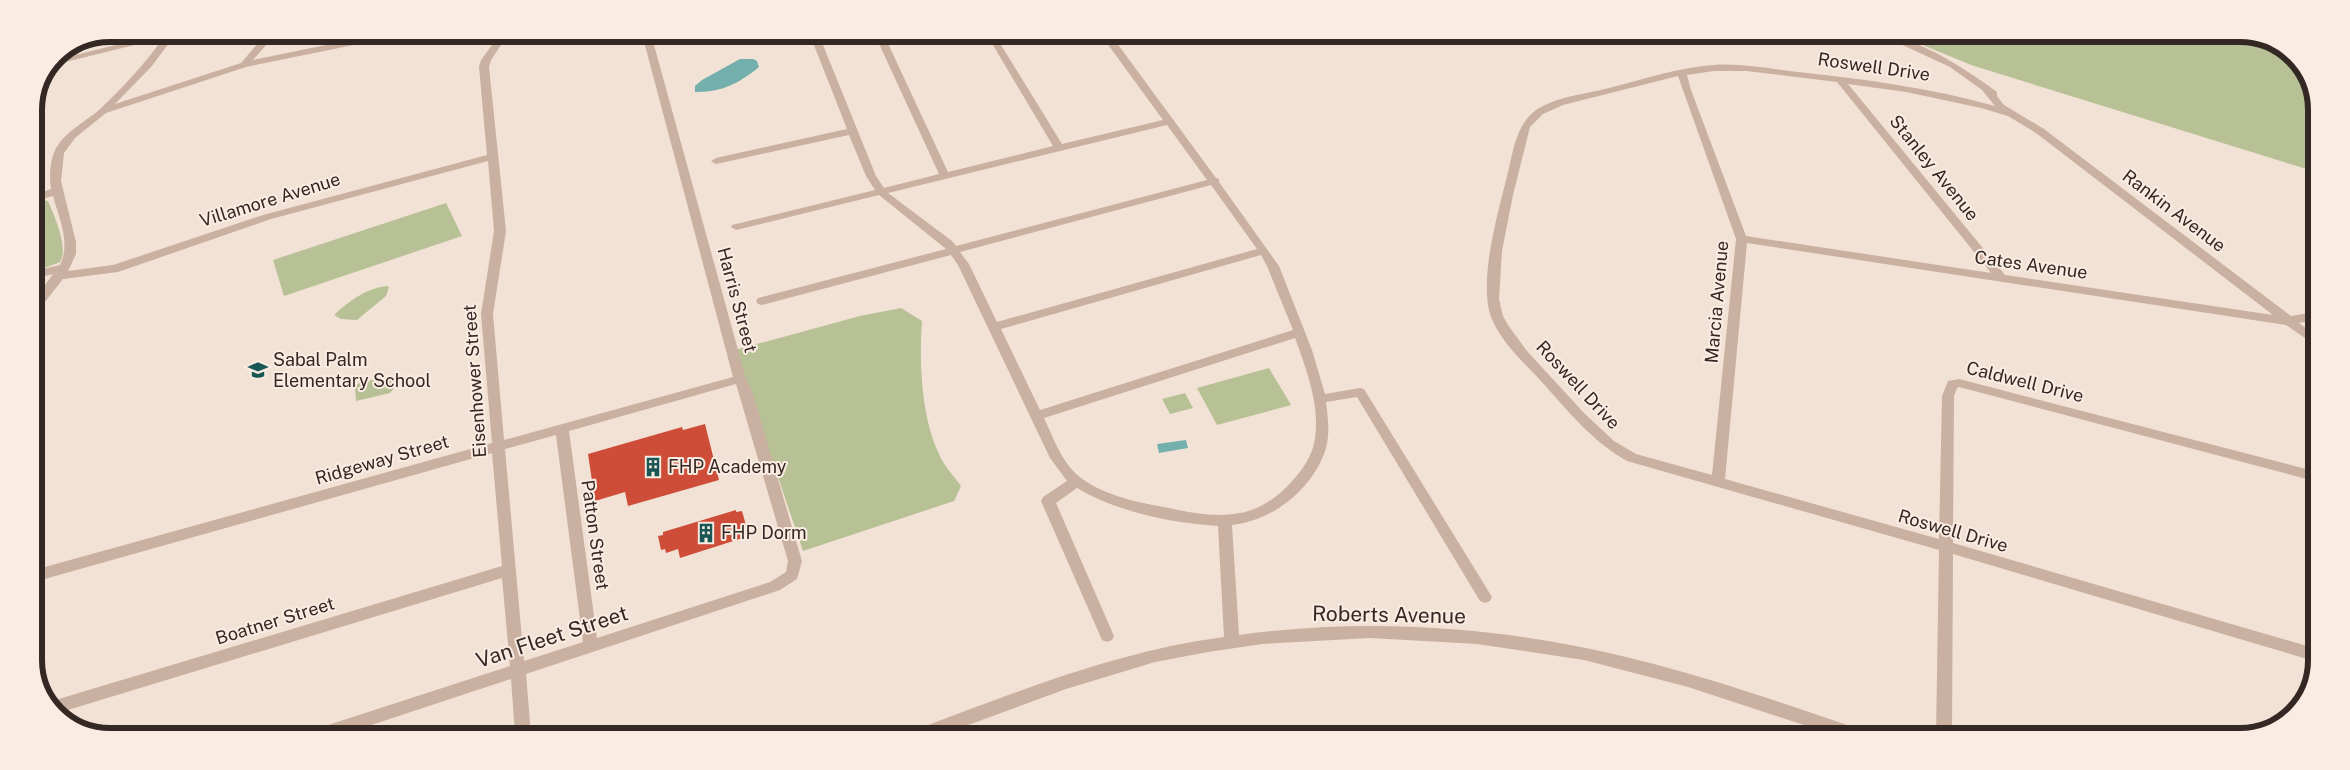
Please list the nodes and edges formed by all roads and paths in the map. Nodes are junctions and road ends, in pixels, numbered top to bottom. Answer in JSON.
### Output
{"nodes":[{"id":1,"x":138,"y":42,"type":"edge"},
{"id":2,"x":165,"y":42,"type":"edge"},
{"id":3,"x":264,"y":42,"type":"edge"},
{"id":4,"x":352,"y":42,"type":"edge"},
{"id":5,"x":499,"y":42,"type":"edge"},
{"id":6,"x":648,"y":42,"type":"edge"},
{"id":7,"x":817,"y":42,"type":"edge"},
{"id":8,"x":882,"y":42,"type":"edge"},
{"id":9,"x":995,"y":42,"type":"edge"},
{"id":10,"x":1111,"y":42,"type":"edge"},
{"id":11,"x":1901,"y":42,"type":"edge"},
{"id":12,"x":66,"y":60,"type":"edge"},
{"id":13,"x":244,"y":65,"type":"junction"},
{"id":14,"x":1682,"y":74,"type":"junction"},
{"id":15,"x":1840,"y":80,"type":"junction"},
{"id":16,"x":102,"y":112,"type":"junction"},
{"id":17,"x":2010,"y":113,"type":"junction"},
{"id":18,"x":1170,"y":121,"type":"junction"},
{"id":19,"x":853,"y":131,"type":"junction"},
{"id":20,"x":1060,"y":149,"type":"junction"},
{"id":21,"x":492,"y":156,"type":"junction"},
{"id":22,"x":716,"y":161,"type":"dead end"},
{"id":23,"x":945,"y":177,"type":"junction"},
{"id":24,"x":1215,"y":181,"type":"junction"},
{"id":25,"x":56,"y":191,"type":"junction"},
{"id":26,"x":881,"y":192,"type":"junction"},
{"id":27,"x":43,"y":195,"type":"edge"},
{"id":28,"x":736,"y":227,"type":"dead end"},
{"id":29,"x":1742,"y":239,"type":"junction"},
{"id":30,"x":954,"y":250,"type":"junction"},
{"id":31,"x":1264,"y":251,"type":"junction"},
{"id":32,"x":61,"y":272,"type":"junction"},
{"id":33,"x":43,"y":275,"type":"edge"},
{"id":34,"x":2001,"y":278,"type":"junction"},
{"id":35,"x":43,"y":296,"type":"edge"},
{"id":36,"x":762,"y":301,"type":"dead end"},
{"id":37,"x":2307,"y":317,"type":"edge"},
{"id":38,"x":2288,"y":321,"type":"junction"},
{"id":39,"x":994,"y":327,"type":"junction"},
{"id":40,"x":1298,"y":333,"type":"junction"},
{"id":41,"x":2307,"y":335,"type":"edge"},
{"id":42,"x":740,"y":379,"type":"junction"},
{"id":43,"x":1319,"y":399,"type":"junction"},
{"id":44,"x":1037,"y":416,"type":"junction"},
{"id":45,"x":562,"y":429,"type":"junction"},
{"id":46,"x":497,"y":447,"type":"junction"},
{"id":47,"x":2308,"y":474,"type":"edge"},
{"id":48,"x":1076,"y":482,"type":"junction"},
{"id":49,"x":1718,"y":482,"type":"junction"},
{"id":50,"x":1225,"y":521,"type":"junction"},
{"id":51,"x":1947,"y":547,"type":"junction"},
{"id":52,"x":509,"y":570,"type":"junction"},
{"id":53,"x":43,"y":573,"type":"edge"},
{"id":54,"x":792,"y":575,"type":"joint"},
{"id":55,"x":1485,"y":598,"type":"dead end"},
{"id":56,"x":1107,"y":636,"type":"dead end"},
{"id":57,"x":1232,"y":643,"type":"junction"},
{"id":58,"x":591,"y":647,"type":"junction"},
{"id":59,"x":2308,"y":653,"type":"edge"},
{"id":60,"x":517,"y":670,"type":"junction"},
{"id":61,"x":61,"y":705,"type":"edge"},
{"id":62,"x":340,"y":728,"type":"edge"},
{"id":63,"x":522,"y":728,"type":"edge"},
{"id":64,"x":938,"y":728,"type":"edge"},
{"id":65,"x":1834,"y":728,"type":"edge"},
{"id":66,"x":1944,"y":728,"type":"edge"}],
"edges":[{"from":1,"to":12,"type":"street"},
{"from":2,"to":16,"type":"street"},
{"from":3,"to":13,"type":"street"},
{"from":4,"to":13,"type":"street"},
{"from":5,"to":21,"type":"street","name":"Eisenhower Street"},
{"from":6,"to":42,"type":"street","name":"Harris Street"},
{"from":7,"to":19,"type":"street"},
{"from":8,"to":23,"type":"street"},
{"from":9,"to":20,"type":"street"},
{"from":10,"to":18,"type":"street"},
{"from":11,"to":17,"type":"street","name":"Rankin Avenue"},
{"from":13,"to":16,"type":"street"},
{"from":14,"to":15,"type":"street","name":"Roswell Drive"},
{"from":14,"to":29,"type":"street","name":"Marcia Avenue"},
{"from":14,"to":49,"type":"street","name":"Roswell Drive"},
{"from":15,"to":17,"type":"street","name":"Roswell Drive"},
{"from":15,"to":34,"type":"street","name":"Stanley Avenue"},
{"from":16,"to":25,"type":"street"},
{"from":17,"to":38,"type":"street","name":"Rankin Avenue"},
{"from":18,"to":20,"type":"street"},
{"from":18,"to":24,"type":"street"},
{"from":19,"to":22,"type":"street"},
{"from":19,"to":26,"type":"street"},
{"from":20,"to":23,"type":"street"},
{"from":21,"to":32,"type":"street","name":"Villamore Avenue"},
{"from":21,"to":46,"type":"street","name":"Eisenhower Street"},
{"from":23,"to":26,"type":"street"},
{"from":24,"to":30,"type":"street"},
{"from":24,"to":31,"type":"street"},
{"from":25,"to":27,"type":"street"},
{"from":25,"to":32,"type":"street"},
{"from":26,"to":28,"type":"street"},
{"from":26,"to":30,"type":"street"},
{"from":29,"to":34,"type":"street","name":"Cates Avenue"},
{"from":29,"to":49,"type":"street","name":"Marcia Avenue"},
{"from":30,"to":36,"type":"street"},
{"from":30,"to":39,"type":"street"},
{"from":31,"to":39,"type":"street"},
{"from":31,"to":40,"type":"street"},
{"from":32,"to":33,"type":"street","name":"Villamore Avenue"},
{"from":32,"to":35,"type":"street"},
{"from":34,"to":38,"type":"street","name":"Cates Avenue"},
{"from":37,"to":38,"type":"street","name":"Cates Avenue"},
{"from":38,"to":41,"type":"street","name":"Rankin Avenue"},
{"from":39,"to":44,"type":"street"},
{"from":40,"to":43,"type":"street"},
{"from":40,"to":44,"type":"street"},
{"from":42,"to":45,"type":"street","name":"Ridgeway Street"},
{"from":42,"to":54,"type":"street","name":"Harris Street"},
{"from":43,"to":50,"type":"street"},
{"from":43,"to":55,"type":"street"},
{"from":44,"to":48,"type":"street"},
{"from":45,"to":46,"type":"street","name":"Ridgeway Street"},
{"from":45,"to":58,"type":"street","name":"Patton Street"},
{"from":46,"to":52,"type":"street","name":"Eisenhower Street"},
{"from":46,"to":53,"type":"street","name":"Ridgeway Street"},
{"from":47,"to":51,"type":"street","name":"Caldwell Drive"},
{"from":48,"to":50,"type":"street"},
{"from":48,"to":56,"type":"street"},
{"from":49,"to":51,"type":"street","name":"Roswell Drive"},
{"from":50,"to":57,"type":"street"},
{"from":51,"to":59,"type":"street","name":"Roswell Drive"},
{"from":51,"to":66,"type":"street","name":"Caldwell Drive"},
{"from":52,"to":60,"type":"street","name":"Eisenhower Street"},
{"from":52,"to":61,"type":"street","name":"Boatner Street"},
{"from":54,"to":58,"type":"street","name":"Van Fleet Street"},
{"from":57,"to":64,"type":"street","name":"Roberts Avenue"},
{"from":57,"to":65,"type":"street","name":"Roberts Avenue"},
{"from":58,"to":60,"type":"street","name":"Van Fleet Street"},
{"from":60,"to":62,"type":"street","name":"Van Fleet Street"},
{"from":60,"to":63,"type":"street","name":"Eisenhower Street"}]}
